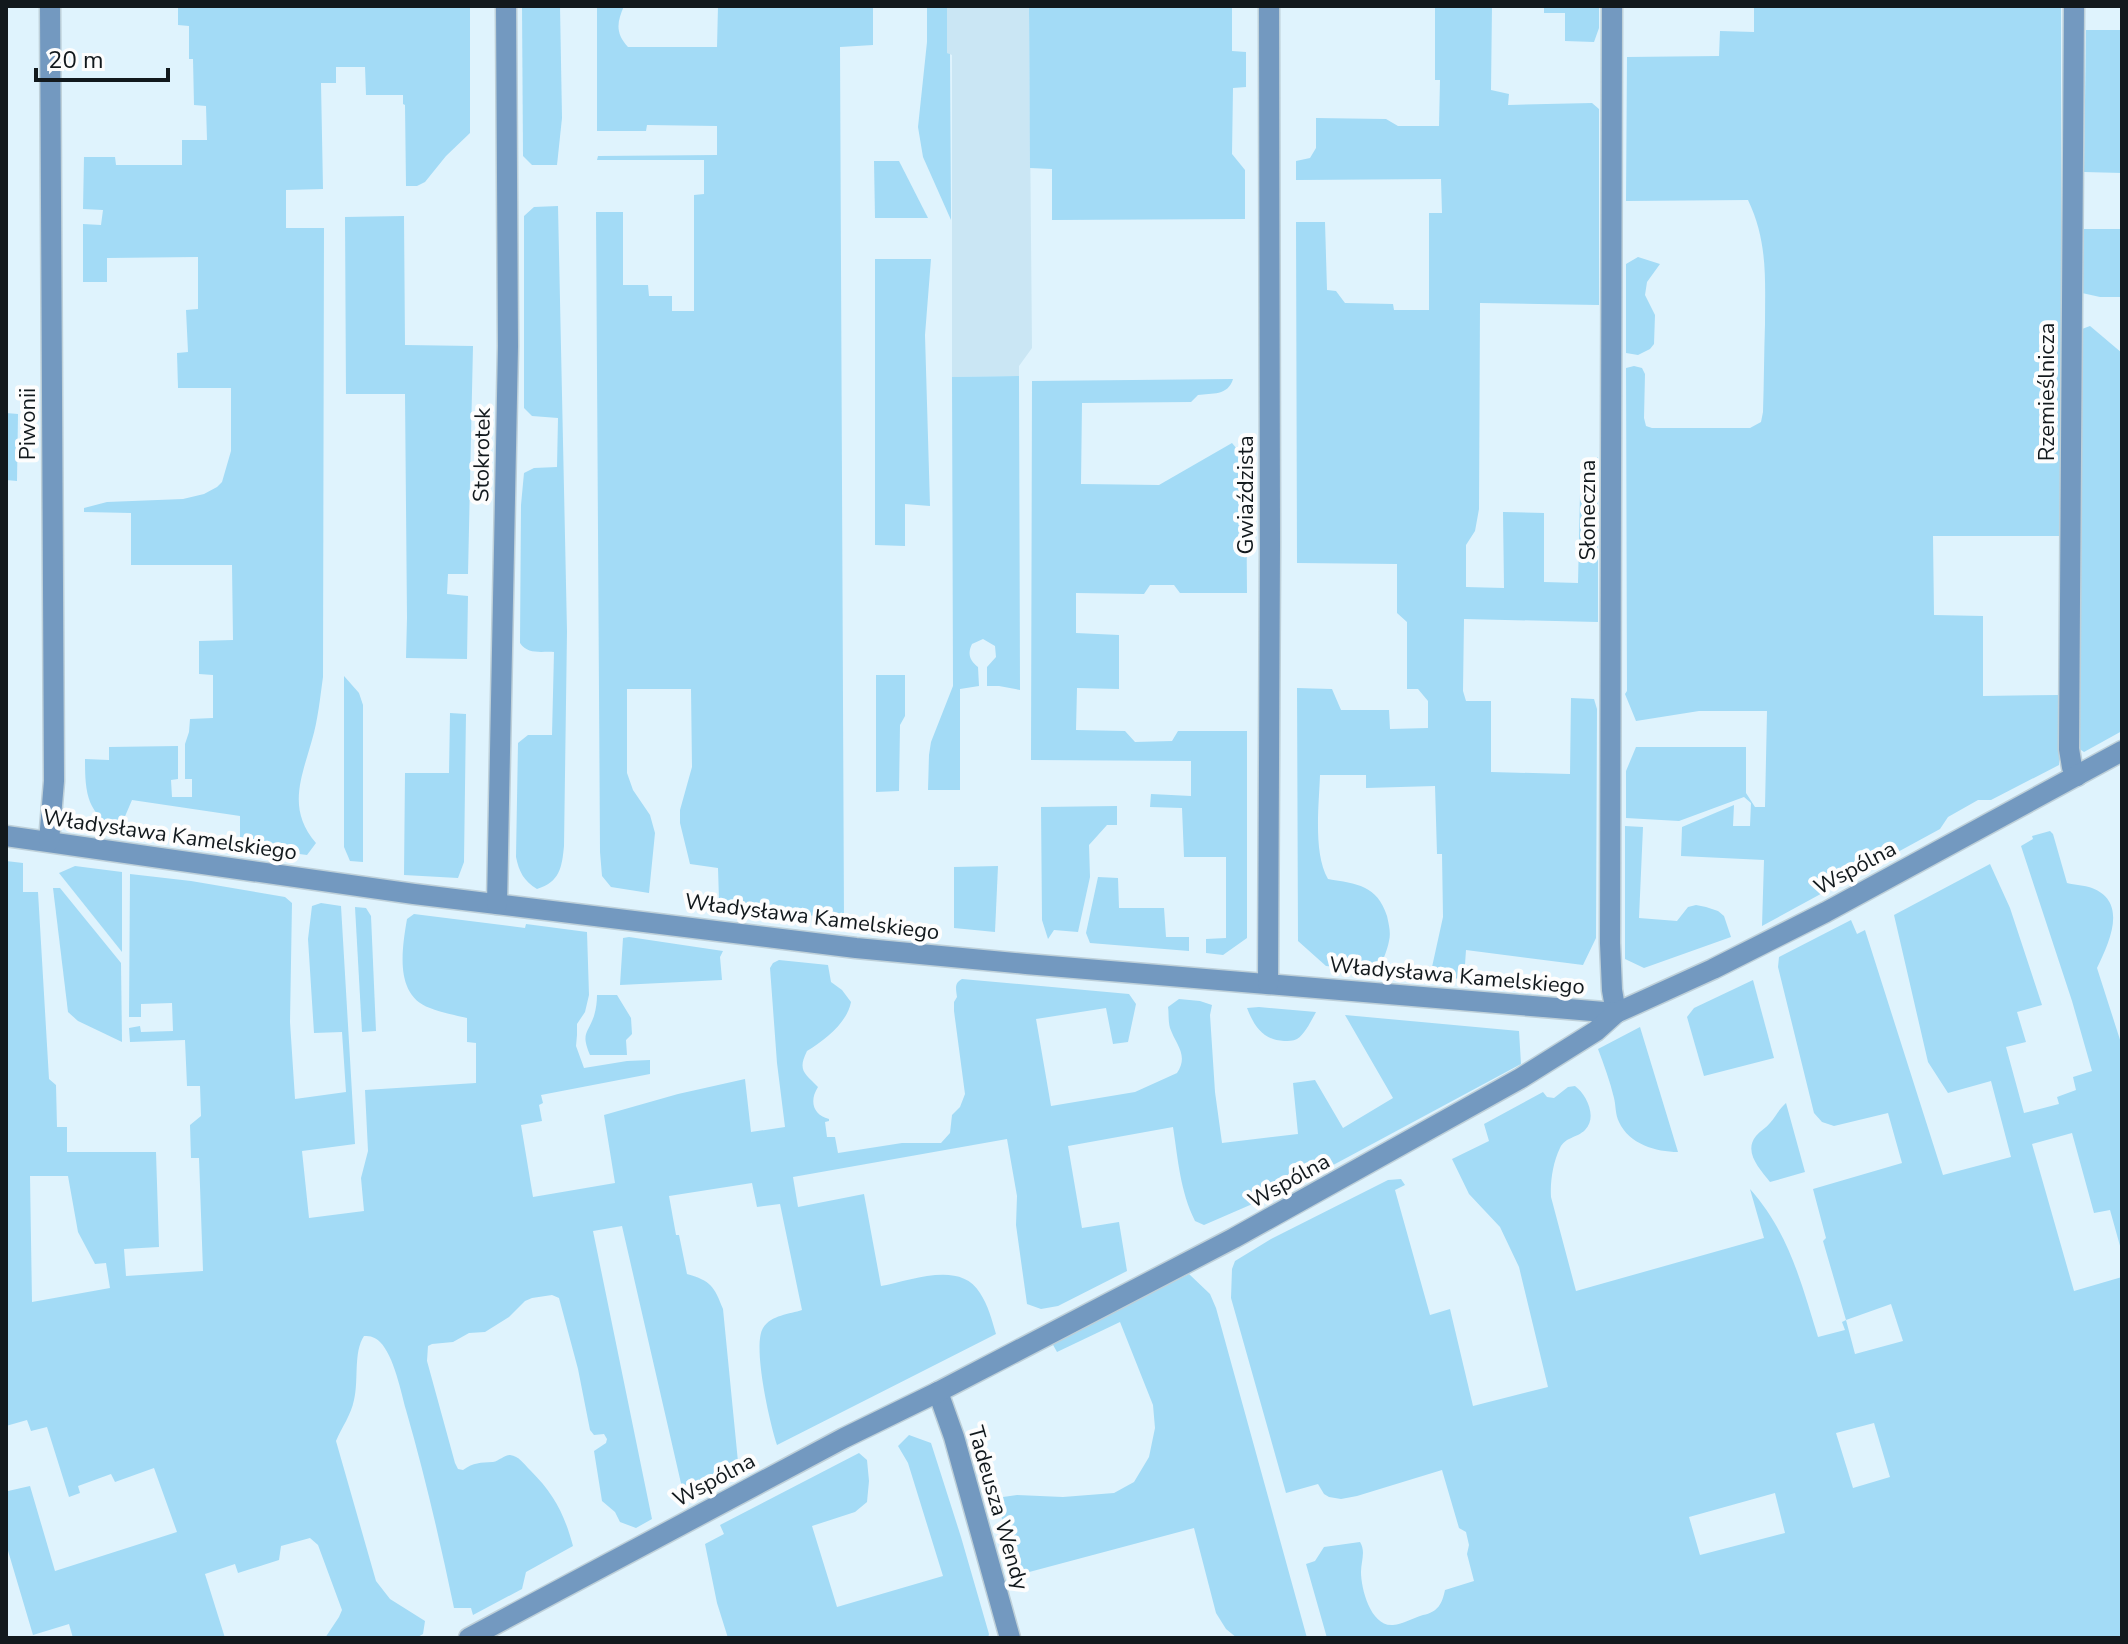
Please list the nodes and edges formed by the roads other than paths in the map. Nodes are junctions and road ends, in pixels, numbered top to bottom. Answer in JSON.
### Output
{"nodes":[{"id":1,"x":50,"y":6,"type":"edge"},
{"id":2,"x":506,"y":6,"type":"edge"},
{"id":3,"x":1269,"y":6,"type":"edge"},
{"id":4,"x":1612,"y":6,"type":"edge"},
{"id":5,"x":2074,"y":6,"type":"edge"},
{"id":6,"x":2122,"y":751,"type":"edge"},
{"id":7,"x":2077,"y":776,"type":"junction"},
{"id":8,"x":6,"y":836,"type":"edge"},
{"id":9,"x":49,"y":841,"type":"junction"},
{"id":10,"x":497,"y":904,"type":"junction"},
{"id":11,"x":1268,"y":984,"type":"junction"},
{"id":12,"x":1616,"y":1013,"type":"junction"},
{"id":13,"x":938,"y":1392,"type":"junction"},
{"id":14,"x":469,"y":1638,"type":"edge"},
{"id":15,"x":1010,"y":1638,"type":"edge"}],
"edges":[{"from":1,"to":9,"type":"street","name":"Piwonii"},
{"from":2,"to":10,"type":"street","name":"Stokrotek"},
{"from":3,"to":11,"type":"street","name":"Gwiaździsta"},
{"from":4,"to":12,"type":"street","name":"Słoneczna"},
{"from":5,"to":7,"type":"street","name":"Rzemieślnicza"},
{"from":6,"to":7,"type":"street","name":"Wspólna"},
{"from":7,"to":12,"type":"street","name":"Wspólna"},
{"from":8,"to":9,"type":"street","name":"Władysława Kamelskiego"},
{"from":9,"to":10,"type":"street","name":"Władysława Kamelskiego"},
{"from":10,"to":11,"type":"street","name":"Władysława Kamelskiego"},
{"from":11,"to":12,"type":"street","name":"Władysława Kamelskiego"},
{"from":12,"to":13,"type":"street","name":"Wspólna"},
{"from":13,"to":14,"type":"street","name":"Wspólna"},
{"from":13,"to":15,"type":"street","name":"Tadeusza Wendy"}]}
